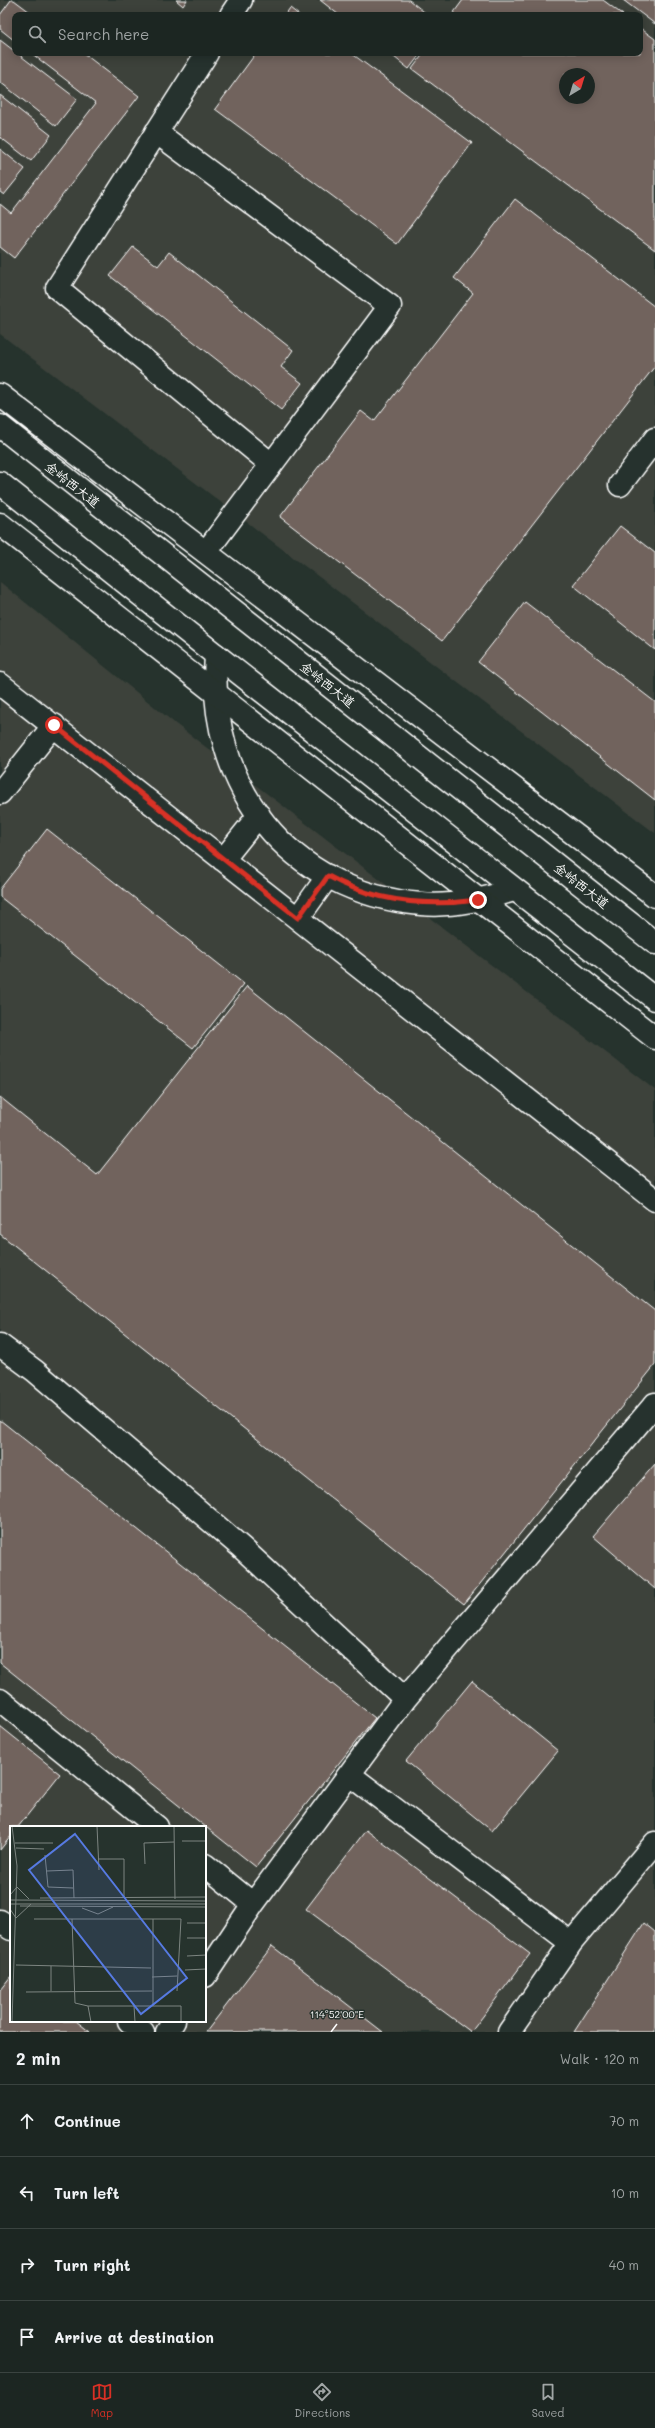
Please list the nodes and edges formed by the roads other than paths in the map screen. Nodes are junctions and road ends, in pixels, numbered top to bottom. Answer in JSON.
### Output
{"nodes":[{"id":1,"x":241,"y":0,"type":"edge"},
{"id":2,"x":233,"y":12,"type":"edge"},
{"id":3,"x":205,"y":56,"type":"edge"},
{"id":4,"x":156,"y":132,"type":"junction"},
{"id":5,"x":0,"y":395,"type":"edge"},
{"id":6,"x":0,"y":426,"type":"edge"},
{"id":7,"x":655,"y":439,"type":"edge"},
{"id":8,"x":272,"y":464,"type":"junction"},
{"id":9,"x":0,"y":483,"type":"edge"},
{"id":10,"x":620,"y":485,"type":"dead end"},
{"id":11,"x":0,"y":524,"type":"edge"},
{"id":12,"x":206,"y":552,"type":"junction"},
{"id":13,"x":216,"y":655,"type":"junction"},
{"id":14,"x":0,"y":684,"type":"edge"},
{"id":15,"x":215,"y":692,"type":"junction"},
{"id":16,"x":54,"y":725,"type":"junction"},
{"id":17,"x":0,"y":793,"type":"edge"},
{"id":18,"x":259,"y":815,"type":"junction"},
{"id":19,"x":223,"y":860,"type":"junction"},
{"id":20,"x":328,"y":876,"type":"junction"},
{"id":21,"x":514,"y":890,"type":"junction"},
{"id":22,"x":654,"y":893,"type":"edge"},
{"id":23,"x":478,"y":900,"type":"junction"},
{"id":24,"x":298,"y":918,"type":"junction"},
{"id":25,"x":655,"y":943,"type":"edge"},
{"id":26,"x":655,"y":999,"type":"edge"},
{"id":27,"x":655,"y":1038,"type":"edge"},
{"id":28,"x":655,"y":1200,"type":"edge"},
{"id":29,"x":0,"y":1345,"type":"edge"},
{"id":30,"x":655,"y":1404,"type":"edge"},
{"id":31,"x":405,"y":1699,"type":"junction"},
{"id":32,"x":0,"y":1700,"type":"edge"},
{"id":33,"x":350,"y":1775,"type":"junction"},
{"id":34,"x":157,"y":1826,"type":"edge"},
{"id":35,"x":655,"y":1843,"type":"edge"},
{"id":36,"x":206,"y":1866,"type":"edge"},
{"id":37,"x":253,"y":1904,"type":"junction"},
{"id":38,"x":0,"y":1921,"type":"edge"},
{"id":39,"x":10,"y":1928,"type":"edge"},
{"id":40,"x":572,"y":1943,"type":"junction"},
{"id":41,"x":206,"y":1974,"type":"edge"},
{"id":42,"x":130,"y":2022,"type":"edge"},
{"id":43,"x":173,"y":2022,"type":"edge"},
{"id":44,"x":143,"y":2032,"type":"edge"},
{"id":45,"x":167,"y":2032,"type":"edge"},
{"id":46,"x":510,"y":2032,"type":"edge"}],
"edges":[{"from":1,"to":2,"type":"street"},
{"from":3,"to":4,"type":"street"},
{"from":4,"to":8,"type":"street"},
{"from":4,"to":8,"type":"street"},
{"from":5,"to":12,"type":"street"},
{"from":6,"to":25,"type":"street","name":"金岭西大道"},
{"from":7,"to":10,"type":"street"},
{"from":8,"to":12,"type":"street"},
{"from":9,"to":13,"type":"street"},
{"from":11,"to":15,"type":"street"},
{"from":12,"to":22,"type":"street"},
{"from":13,"to":15,"type":"street"},
{"from":13,"to":21,"type":"street"},
{"from":14,"to":16,"type":"street"},
{"from":15,"to":18,"type":"street"},
{"from":15,"to":23,"type":"street"},
{"from":16,"to":17,"type":"street"},
{"from":16,"to":19,"type":"street"},
{"from":18,"to":19,"type":"street"},
{"from":18,"to":20,"type":"street"},
{"from":19,"to":24,"type":"street"},
{"from":20,"to":23,"type":"street"},
{"from":20,"to":24,"type":"street"},
{"from":21,"to":23,"type":"street"},
{"from":21,"to":26,"type":"street"},
{"from":23,"to":27,"type":"street"},
{"from":24,"to":28,"type":"street"},
{"from":29,"to":31,"type":"street"},
{"from":30,"to":31,"type":"street"},
{"from":31,"to":33,"type":"street"},
{"from":32,"to":34,"type":"street"},
{"from":33,"to":37,"type":"street"},
{"from":33,"to":40,"type":"street"},
{"from":35,"to":40,"type":"street"},
{"from":36,"to":37,"type":"street"},
{"from":37,"to":41,"type":"street"},
{"from":38,"to":39,"type":"street"},
{"from":40,"to":46,"type":"street"},
{"from":42,"to":44,"type":"street"},
{"from":43,"to":45,"type":"street"}]}
